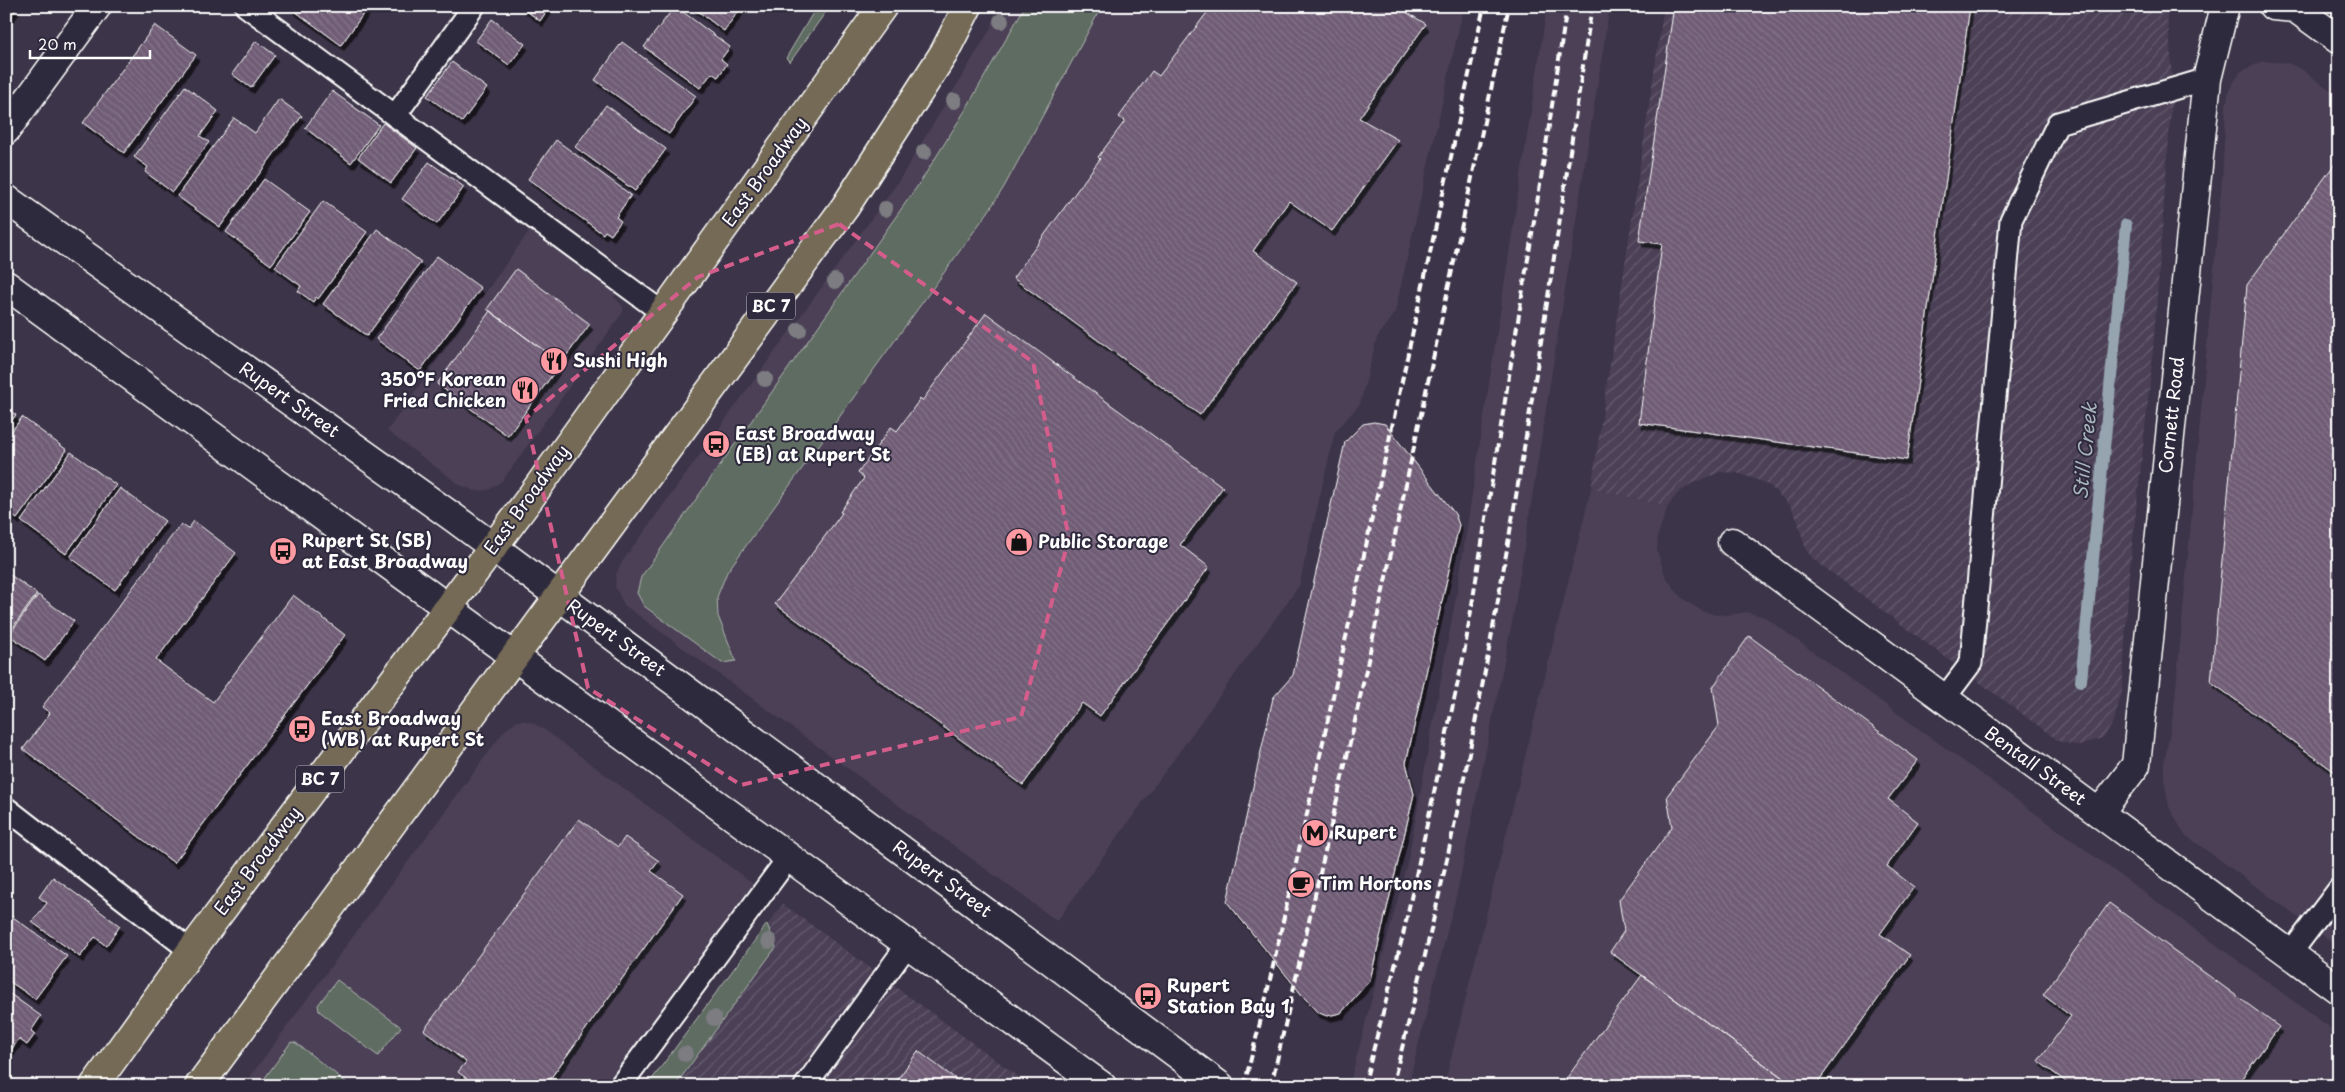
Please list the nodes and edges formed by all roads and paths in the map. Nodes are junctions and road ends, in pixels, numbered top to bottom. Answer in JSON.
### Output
{"nodes":[{"id":1,"x":97,"y":6,"type":"edge"},
{"id":2,"x":246,"y":6,"type":"edge"},
{"id":3,"x":474,"y":6,"type":"edge"},
{"id":4,"x":883,"y":6,"type":"edge"},
{"id":5,"x":968,"y":6,"type":"edge"},
{"id":6,"x":2225,"y":6,"type":"edge"},
{"id":7,"x":2273,"y":6,"type":"edge"},
{"id":8,"x":2339,"y":40,"type":"edge"},
{"id":9,"x":2207,"y":79,"type":"junction"},
{"id":10,"x":395,"y":116,"type":"junction"},
{"id":11,"x":6,"y":130,"type":"edge"},
{"id":12,"x":6,"y":199,"type":"edge"},
{"id":13,"x":6,"y":285,"type":"edge"},
{"id":14,"x":663,"y":313,"type":"junction"},
{"id":15,"x":1732,"y":542,"type":"dead end"},
{"id":16,"x":493,"y":546,"type":"junction"},
{"id":17,"x":559,"y":596,"type":"junction"},
{"id":18,"x":448,"y":608,"type":"junction"},
{"id":19,"x":514,"y":656,"type":"junction"},
{"id":20,"x":1944,"y":699,"type":"junction"},
{"id":21,"x":6,"y":808,"type":"edge"},
{"id":22,"x":2099,"y":813,"type":"junction"},
{"id":23,"x":789,"y":857,"type":"junction"},
{"id":24,"x":2339,"y":888,"type":"edge"},
{"id":25,"x":908,"y":944,"type":"junction"},
{"id":26,"x":191,"y":951,"type":"junction"},
{"id":27,"x":2290,"y":954,"type":"junction"},
{"id":28,"x":2339,"y":990,"type":"edge"},
{"id":29,"x":94,"y":1086,"type":"edge"},
{"id":30,"x":198,"y":1086,"type":"edge"},
{"id":31,"x":620,"y":1086,"type":"edge"},
{"id":32,"x":805,"y":1086,"type":"edge"},
{"id":33,"x":1102,"y":1086,"type":"edge"},
{"id":34,"x":1220,"y":1086,"type":"edge"}],
"edges":[{"from":1,"to":11,"type":"main road"},
{"from":2,"to":10,"type":"lane"},
{"from":3,"to":10,"type":"lane"},
{"from":4,"to":14,"type":"main road","name":"East Broadway","number":"BC 7"},
{"from":5,"to":17,"type":"main road","number":"BC 7"},
{"from":6,"to":9,"type":"main road","name":"Cornett Road"},
{"from":7,"to":8,"type":"main road"},
{"from":9,"to":20,"type":"lane"},
{"from":9,"to":22,"type":"main road","name":"Cornett Road"},
{"from":10,"to":14,"type":"lane"},
{"from":12,"to":16,"type":"main road","name":"Rupert Street"},
{"from":13,"to":18,"type":"main road"},
{"from":14,"to":16,"type":"main road","name":"East Broadway","number":"BC 7"},
{"from":15,"to":20,"type":"main road","name":"Bentall Street"},
{"from":16,"to":17,"type":"main road","name":"Rupert Street"},
{"from":16,"to":18,"type":"main road","name":"East Broadway","number":"BC 7"},
{"from":17,"to":19,"type":"main road","number":"BC 7"},
{"from":17,"to":34,"type":"main road","name":"Rupert Street"},
{"from":18,"to":19,"type":"main road"},
{"from":18,"to":26,"type":"main road","name":"East Broadway","number":"BC 7"},
{"from":19,"to":23,"type":"main road"},
{"from":19,"to":30,"type":"main road","number":"BC 7"},
{"from":20,"to":22,"type":"main road","name":"Bentall Street"},
{"from":21,"to":26,"type":"lane"},
{"from":22,"to":27,"type":"main road","name":"Bentall Street"},
{"from":23,"to":25,"type":"main road"},
{"from":23,"to":31,"type":"lane"},
{"from":24,"to":27,"type":"lane"},
{"from":25,"to":32,"type":"lane"},
{"from":25,"to":33,"type":"main road"},
{"from":26,"to":29,"type":"main road","name":"East Broadway","number":"BC 7"},
{"from":27,"to":28,"type":"main road","name":"Bentall Street"}]}
